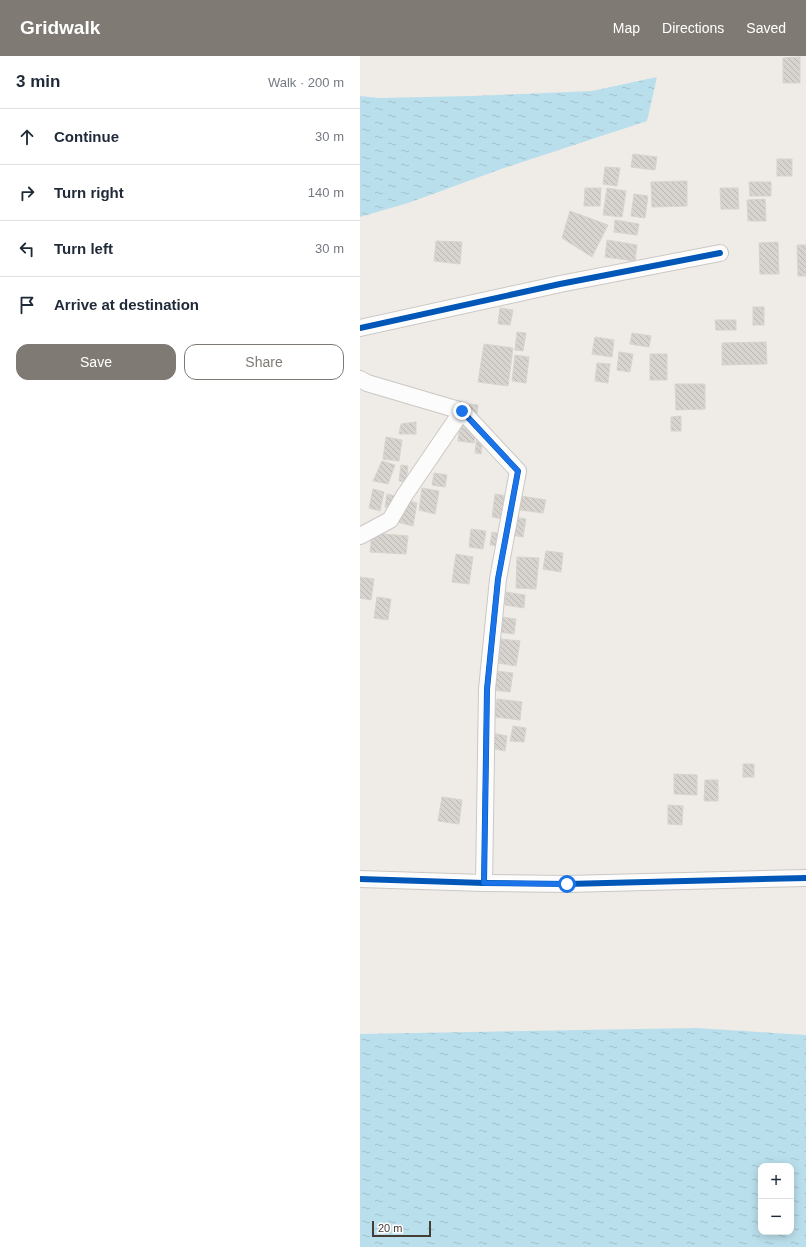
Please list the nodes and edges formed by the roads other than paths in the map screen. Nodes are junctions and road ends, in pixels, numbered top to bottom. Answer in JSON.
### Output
{"nodes":[{"id":1,"x":720,"y":253,"type":"dead end"},
{"id":2,"x":360,"y":328,"type":"edge"},
{"id":3,"x":360,"y":379,"type":"edge"},
{"id":4,"x":462,"y":411,"type":"junction"},
{"id":5,"x":360,"y":536,"type":"edge"},
{"id":6,"x":806,"y":878,"type":"edge"},
{"id":7,"x":360,"y":879,"type":"edge"},
{"id":8,"x":484,"y":883,"type":"junction"}],
"edges":[{"from":1,"to":2,"type":"street"},
{"from":3,"to":4,"type":"street"},
{"from":4,"to":5,"type":"street"},
{"from":4,"to":8,"type":"street"},
{"from":6,"to":8,"type":"street"},
{"from":7,"to":8,"type":"street"}]}
